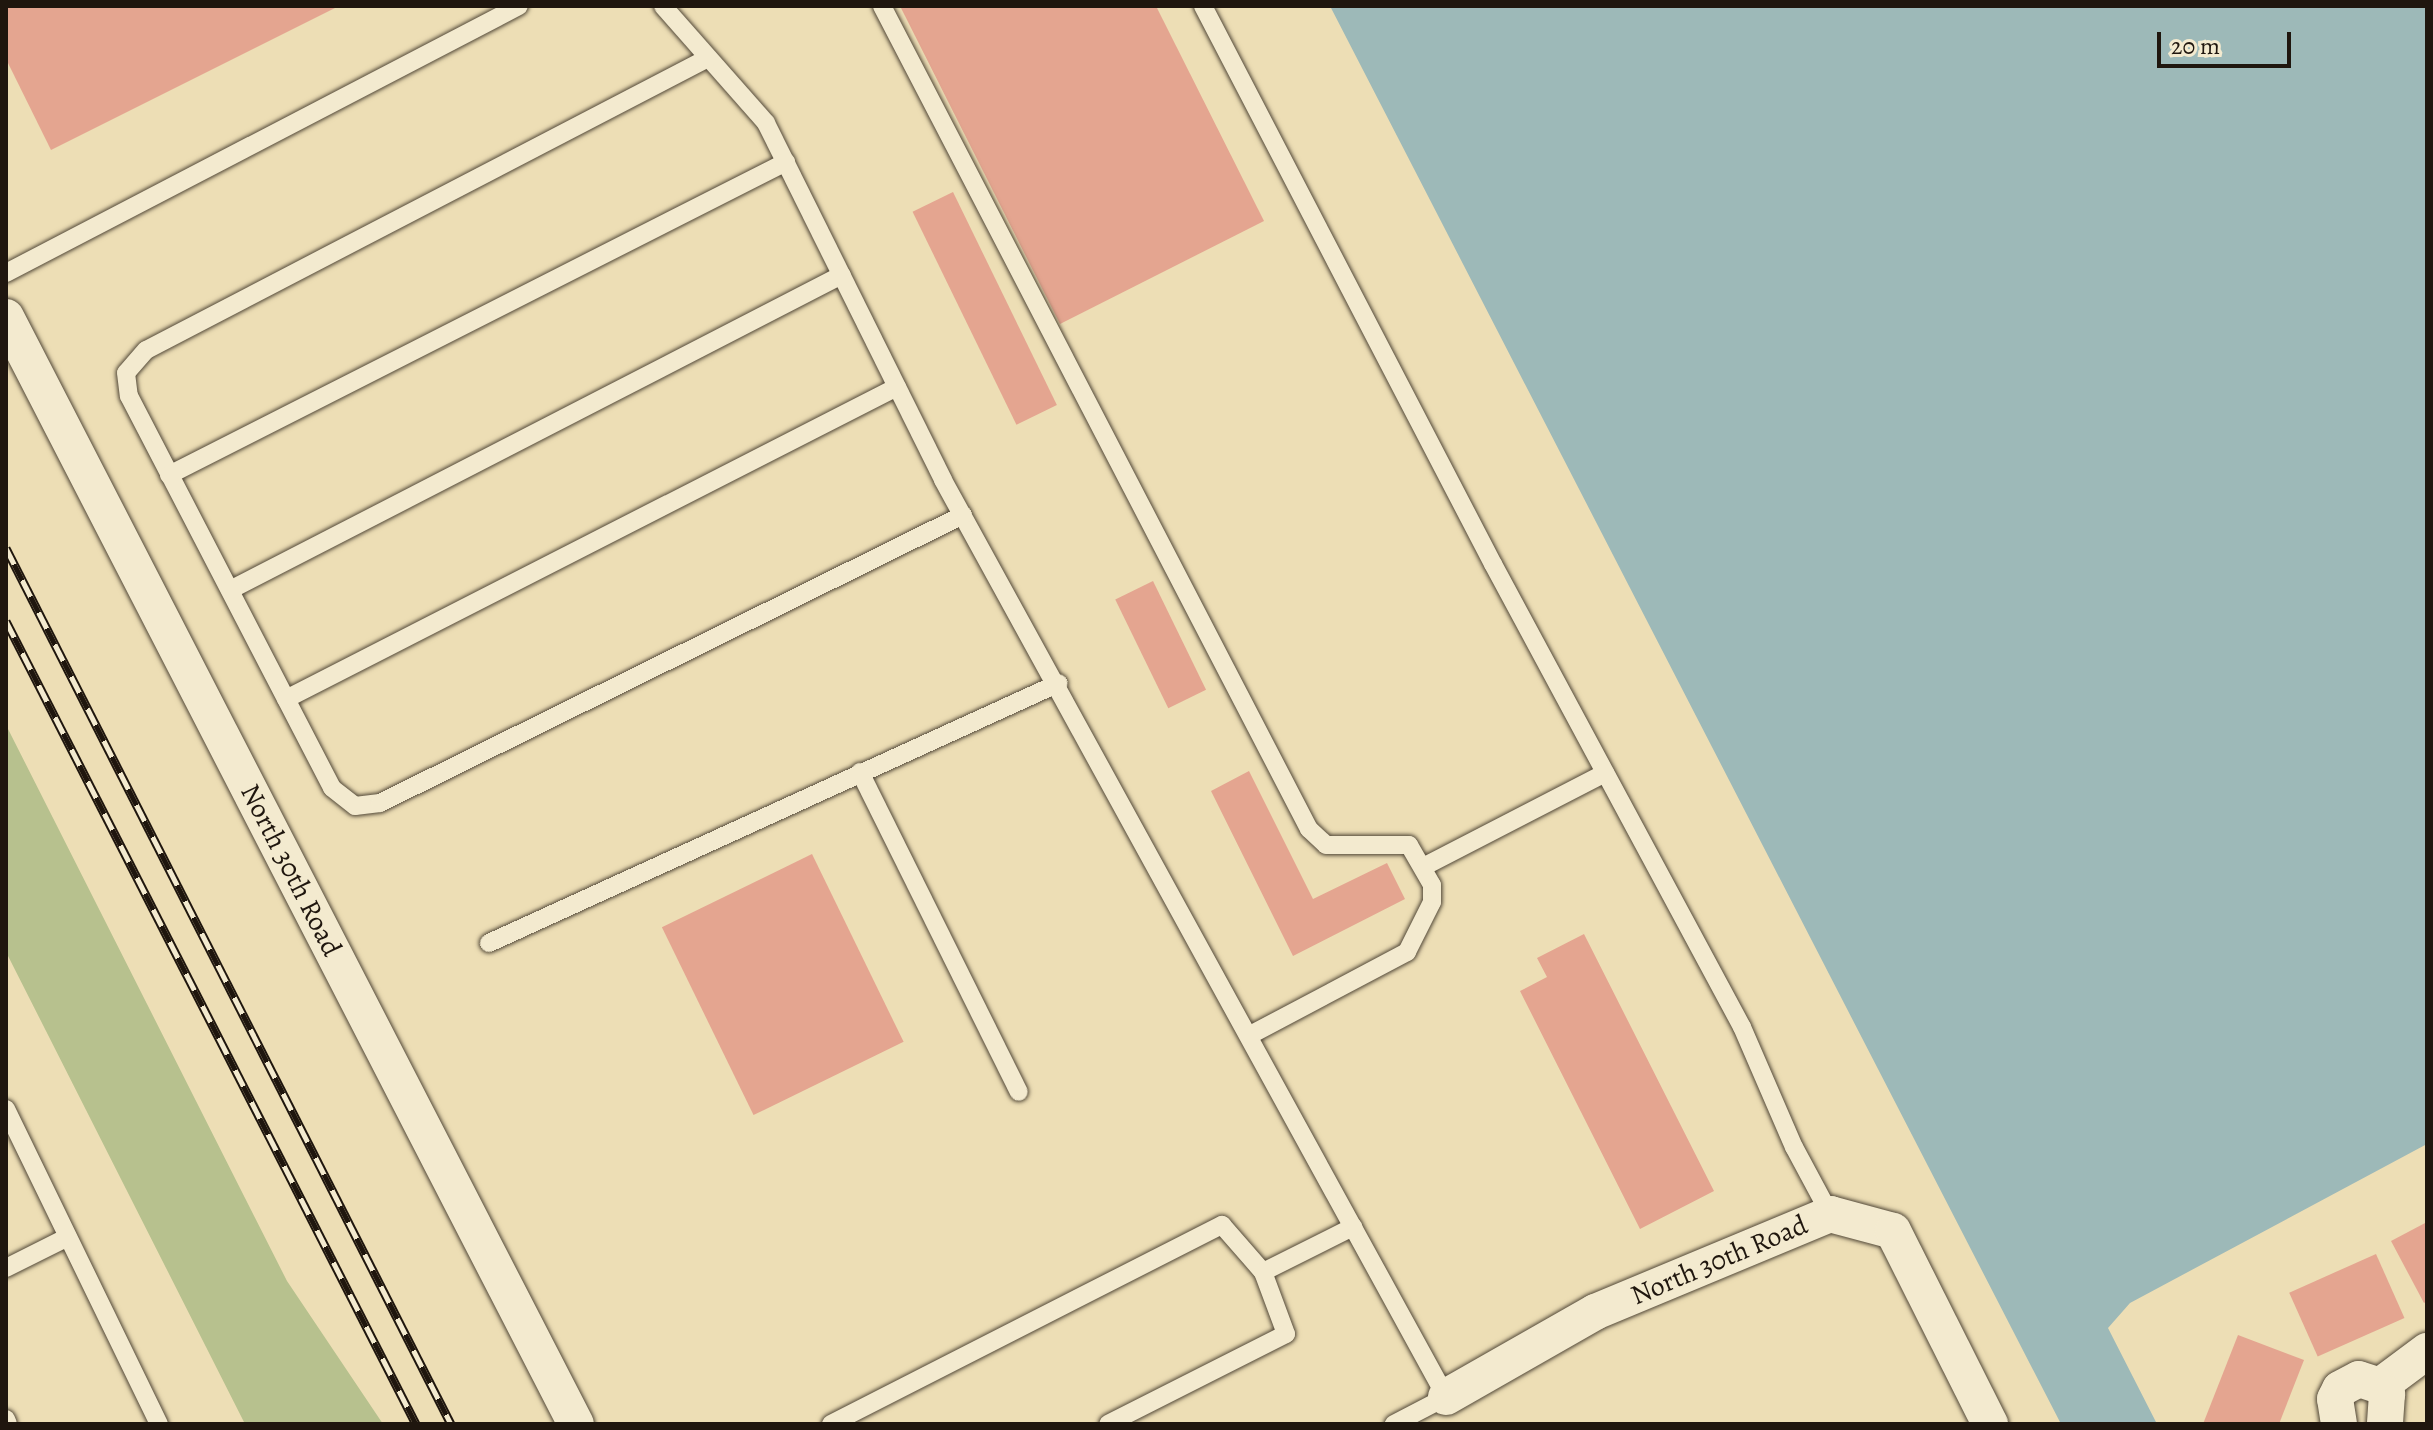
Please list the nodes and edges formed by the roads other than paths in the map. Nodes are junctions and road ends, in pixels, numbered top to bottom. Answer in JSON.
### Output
{"nodes":[{"id":1,"x":519,"y":6,"type":"edge"},
{"id":2,"x":663,"y":6,"type":"edge"},
{"id":3,"x":882,"y":6,"type":"edge"},
{"id":4,"x":1203,"y":6,"type":"edge"},
{"id":5,"x":708,"y":58,"type":"junction"},
{"id":6,"x":786,"y":162,"type":"junction"},
{"id":7,"x":6,"y":273,"type":"edge"},
{"id":8,"x":842,"y":275,"type":"junction"},
{"id":9,"x":6,"y":317,"type":"edge"},
{"id":10,"x":897,"y":387,"type":"junction"},
{"id":11,"x":169,"y":475,"type":"junction"},
{"id":12,"x":963,"y":515,"type":"junction"},
{"id":13,"x":230,"y":590,"type":"junction"},
{"id":14,"x":1059,"y":683,"type":"junction"},
{"id":15,"x":286,"y":699,"type":"junction"},
{"id":16,"x":860,"y":772,"type":"junction"},
{"id":17,"x":1605,"y":773,"type":"junction"},
{"id":18,"x":1423,"y":867,"type":"junction"},
{"id":19,"x":489,"y":943,"type":"dead end"},
{"id":20,"x":1250,"y":1035,"type":"junction"},
{"id":21,"x":1019,"y":1092,"type":"dead end"},
{"id":22,"x":6,"y":1109,"type":"edge"},
{"id":23,"x":1830,"y":1214,"type":"junction"},
{"id":24,"x":1353,"y":1227,"type":"junction"},
{"id":25,"x":68,"y":1237,"type":"junction"},
{"id":26,"x":6,"y":1268,"type":"edge"},
{"id":27,"x":1263,"y":1272,"type":"junction"},
{"id":28,"x":2427,"y":1351,"type":"edge"},
{"id":29,"x":2380,"y":1386,"type":"junction"},
{"id":30,"x":1446,"y":1397,"type":"junction"},
{"id":31,"x":159,"y":1424,"type":"edge"},
{"id":32,"x":576,"y":1424,"type":"edge"},
{"id":33,"x":831,"y":1424,"type":"edge"},
{"id":34,"x":1108,"y":1424,"type":"edge"},
{"id":35,"x":1394,"y":1424,"type":"edge"},
{"id":36,"x":1990,"y":1424,"type":"edge"},
{"id":37,"x":2339,"y":1424,"type":"edge"},
{"id":38,"x":2385,"y":1424,"type":"edge"}],
"edges":[{"from":1,"to":7,"type":"lane"},
{"from":2,"to":5,"type":"lane"},
{"from":3,"to":18,"type":"lane"},
{"from":4,"to":17,"type":"lane"},
{"from":5,"to":6,"type":"lane"},
{"from":5,"to":11,"type":"lane"},
{"from":6,"to":8,"type":"lane"},
{"from":6,"to":11,"type":"lane"},
{"from":8,"to":10,"type":"lane"},
{"from":8,"to":13,"type":"lane"},
{"from":9,"to":32,"type":"street","name":"North 30th Road"},
{"from":10,"to":12,"type":"lane"},
{"from":10,"to":15,"type":"lane"},
{"from":11,"to":13,"type":"lane"},
{"from":12,"to":14,"type":"lane"},
{"from":12,"to":15,"type":"lane"},
{"from":13,"to":15,"type":"lane"},
{"from":14,"to":16,"type":"lane"},
{"from":14,"to":20,"type":"lane"},
{"from":16,"to":19,"type":"lane"},
{"from":16,"to":21,"type":"lane"},
{"from":17,"to":18,"type":"lane"},
{"from":17,"to":23,"type":"lane"},
{"from":18,"to":20,"type":"lane"},
{"from":20,"to":24,"type":"lane"},
{"from":22,"to":25,"type":"lane"},
{"from":23,"to":30,"type":"street","name":"North 30th Road"},
{"from":23,"to":36,"type":"street","name":"North 30th Road"},
{"from":24,"to":27,"type":"lane"},
{"from":24,"to":30,"type":"lane"},
{"from":25,"to":26,"type":"lane"},
{"from":25,"to":31,"type":"lane"},
{"from":27,"to":33,"type":"lane"},
{"from":27,"to":34,"type":"lane"},
{"from":28,"to":29,"type":"street"},
{"from":29,"to":37,"type":"street"},
{"from":29,"to":38,"type":"street"},
{"from":30,"to":35,"type":"lane"}]}
